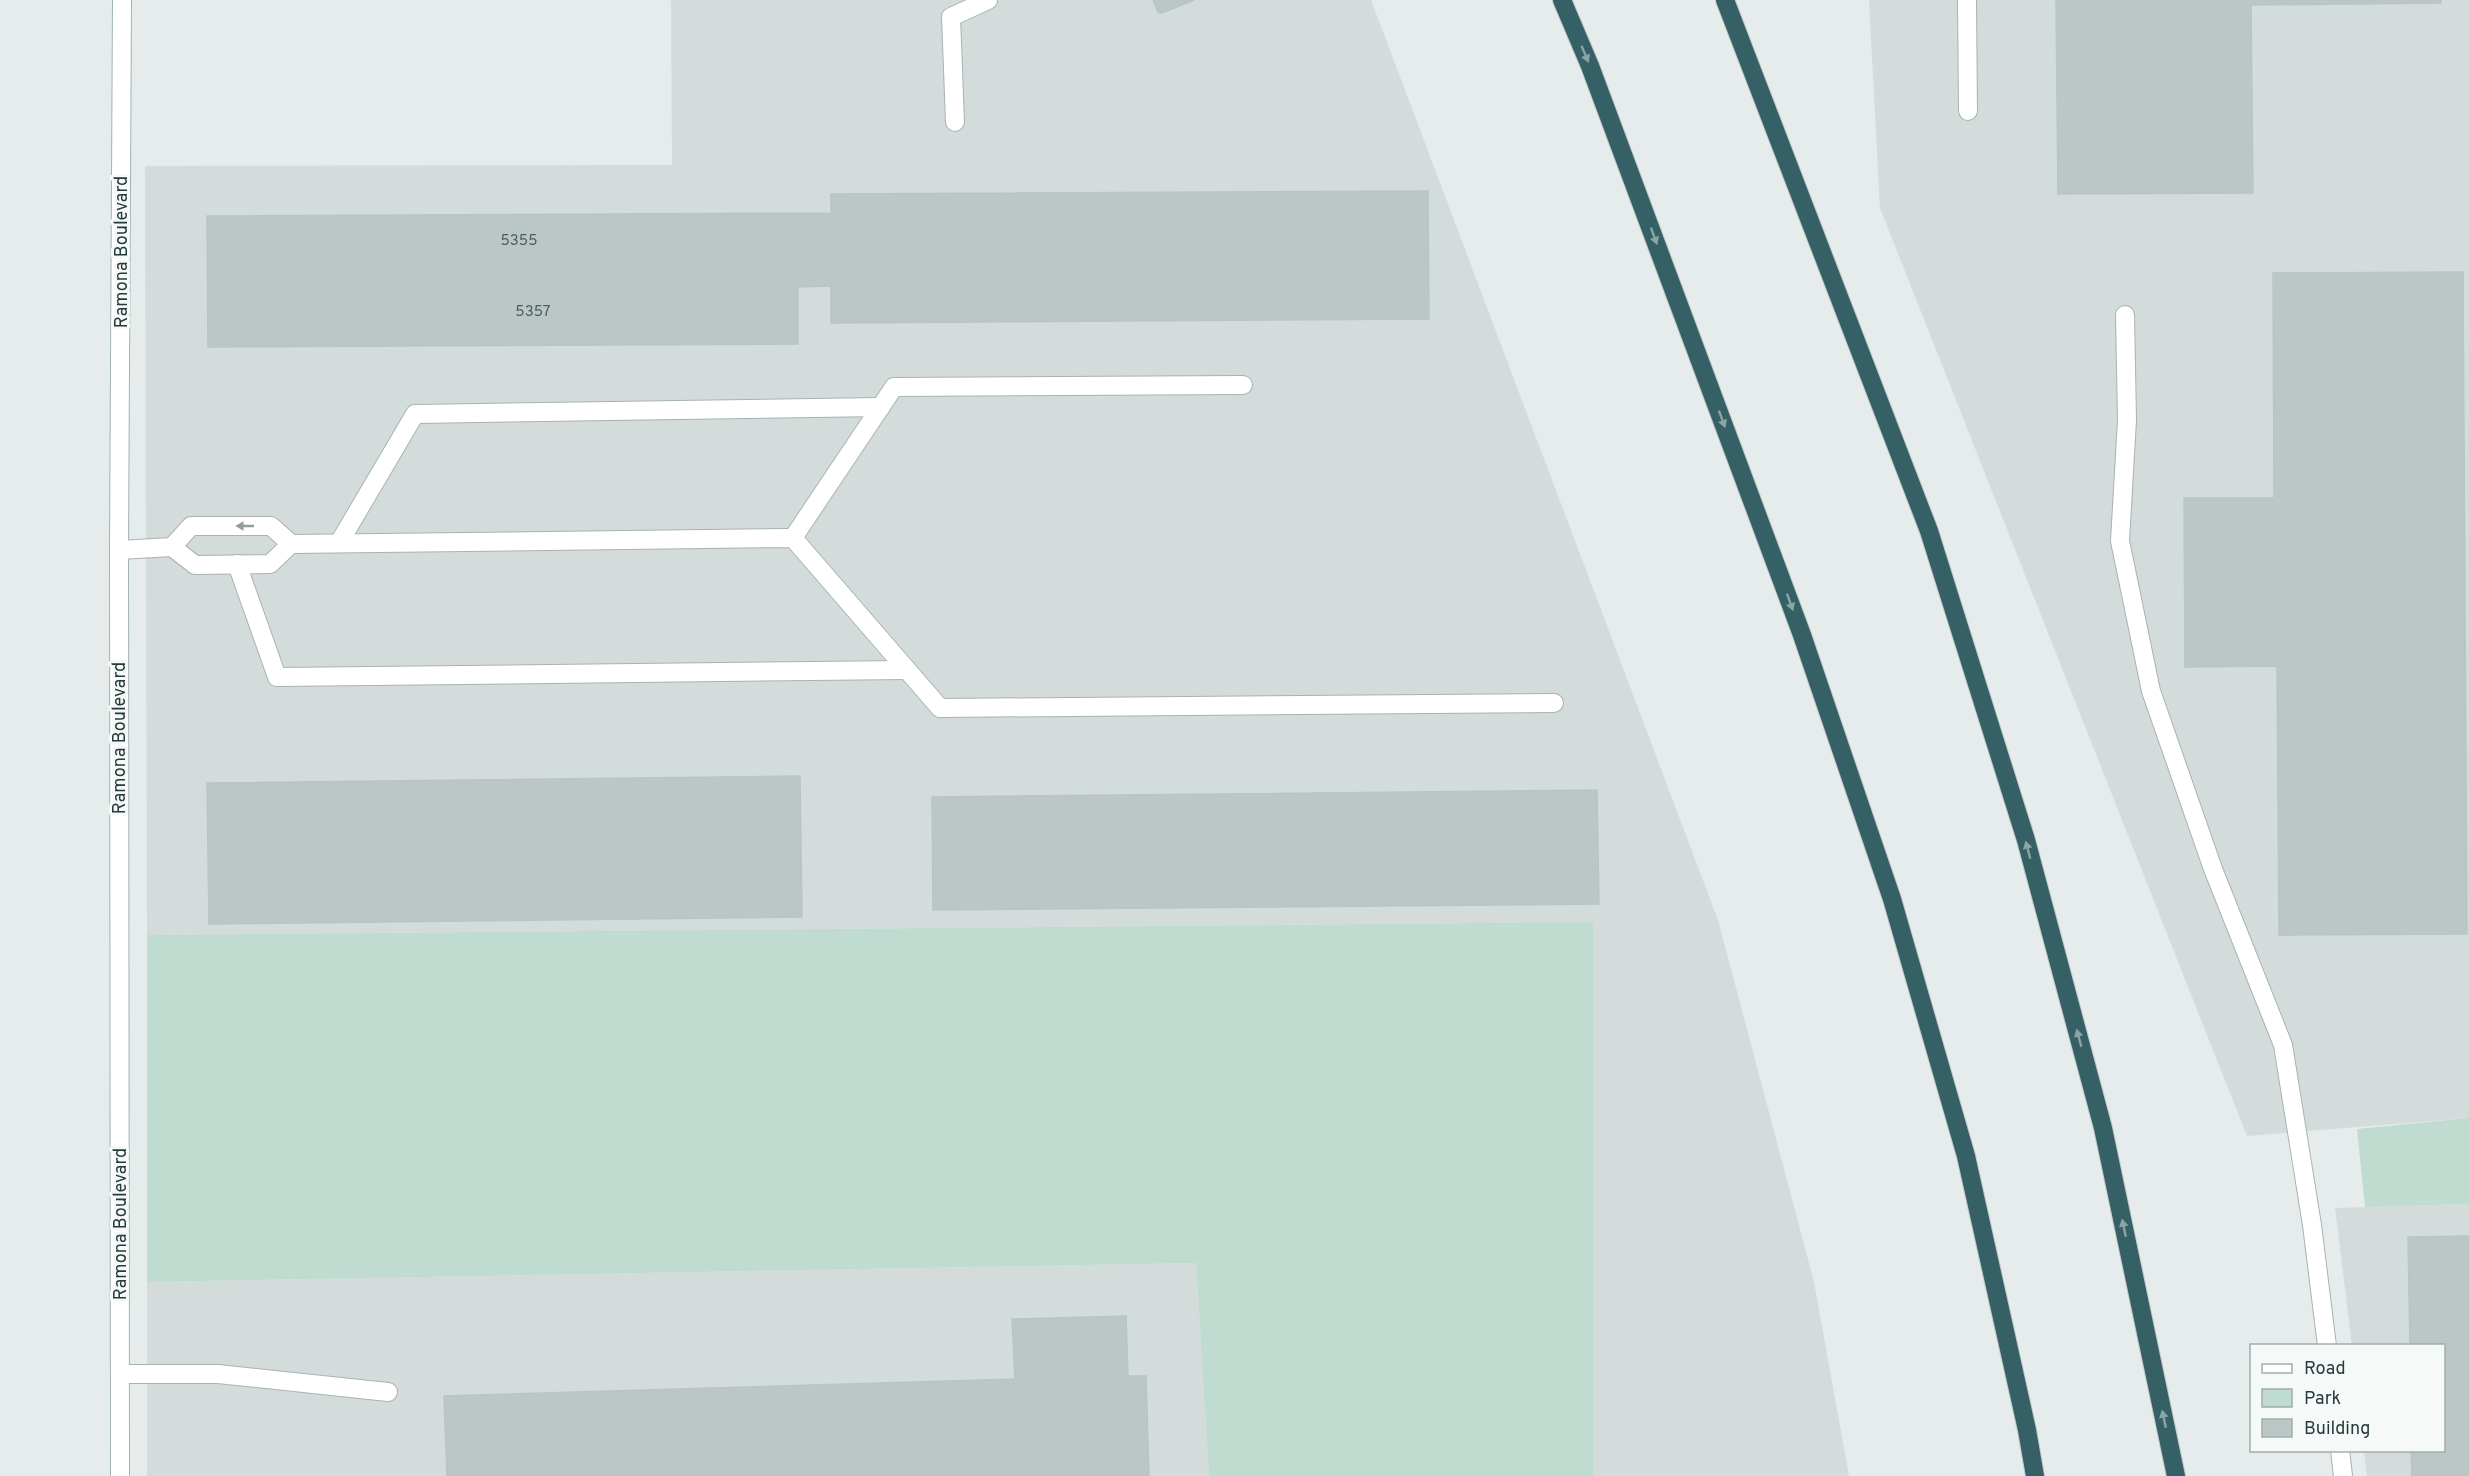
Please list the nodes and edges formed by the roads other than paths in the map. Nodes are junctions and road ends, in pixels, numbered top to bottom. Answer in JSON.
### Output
{"nodes":[{"id":1,"x":122,"y":0,"type":"edge"},
{"id":2,"x":988,"y":0,"type":"edge"},
{"id":3,"x":1562,"y":0,"type":"edge"},
{"id":4,"x":1725,"y":0,"type":"edge"},
{"id":5,"x":1967,"y":0,"type":"edge"},
{"id":6,"x":1968,"y":111,"type":"dead end"},
{"id":7,"x":955,"y":122,"type":"dead end"},
{"id":8,"x":2125,"y":315,"type":"dead end"},
{"id":9,"x":1243,"y":385,"type":"dead end"},
{"id":10,"x":880,"y":407,"type":"junction"},
{"id":11,"x":793,"y":538,"type":"junction"},
{"id":12,"x":339,"y":543,"type":"junction"},
{"id":13,"x":291,"y":544,"type":"junction"},
{"id":14,"x":172,"y":547,"type":"junction"},
{"id":15,"x":119,"y":550,"type":"junction"},
{"id":16,"x":237,"y":564,"type":"junction"},
{"id":17,"x":908,"y":670,"type":"junction"},
{"id":18,"x":1554,"y":703,"type":"dead end"},
{"id":19,"x":2327,"y":1344,"type":"edge"},
{"id":20,"x":120,"y":1374,"type":"junction"},
{"id":21,"x":388,"y":1392,"type":"dead end"},
{"id":22,"x":2340,"y":1452,"type":"edge"},
{"id":23,"x":120,"y":1476,"type":"edge"},
{"id":24,"x":2035,"y":1476,"type":"edge"},
{"id":25,"x":2176,"y":1476,"type":"edge"},
{"id":26,"x":2343,"y":1476,"type":"edge"}],
"edges":[{"from":1,"to":15,"type":"street","name":"Ramona Boulevard"},
{"from":2,"to":7,"type":"street"},
{"from":3,"to":24,"type":"highway","one_way":true},
{"from":25,"to":4,"type":"highway","one_way":true},
{"from":5,"to":6,"type":"street"},
{"from":8,"to":19,"type":"street"},
{"from":9,"to":10,"type":"street"},
{"from":10,"to":11,"type":"street"},
{"from":10,"to":12,"type":"street"},
{"from":11,"to":12,"type":"street"},
{"from":11,"to":17,"type":"street"},
{"from":12,"to":13,"type":"street"},
{"from":13,"to":14,"type":"street","one_way":true},
{"from":13,"to":16,"type":"street"},
{"from":14,"to":15,"type":"street"},
{"from":14,"to":16,"type":"street"},
{"from":15,"to":20,"type":"street","name":"Ramona Boulevard"},
{"from":16,"to":17,"type":"street"},
{"from":17,"to":18,"type":"street"},
{"from":20,"to":21,"type":"street"},
{"from":20,"to":23,"type":"street","name":"Ramona Boulevard"},
{"from":22,"to":26,"type":"street"}]}
